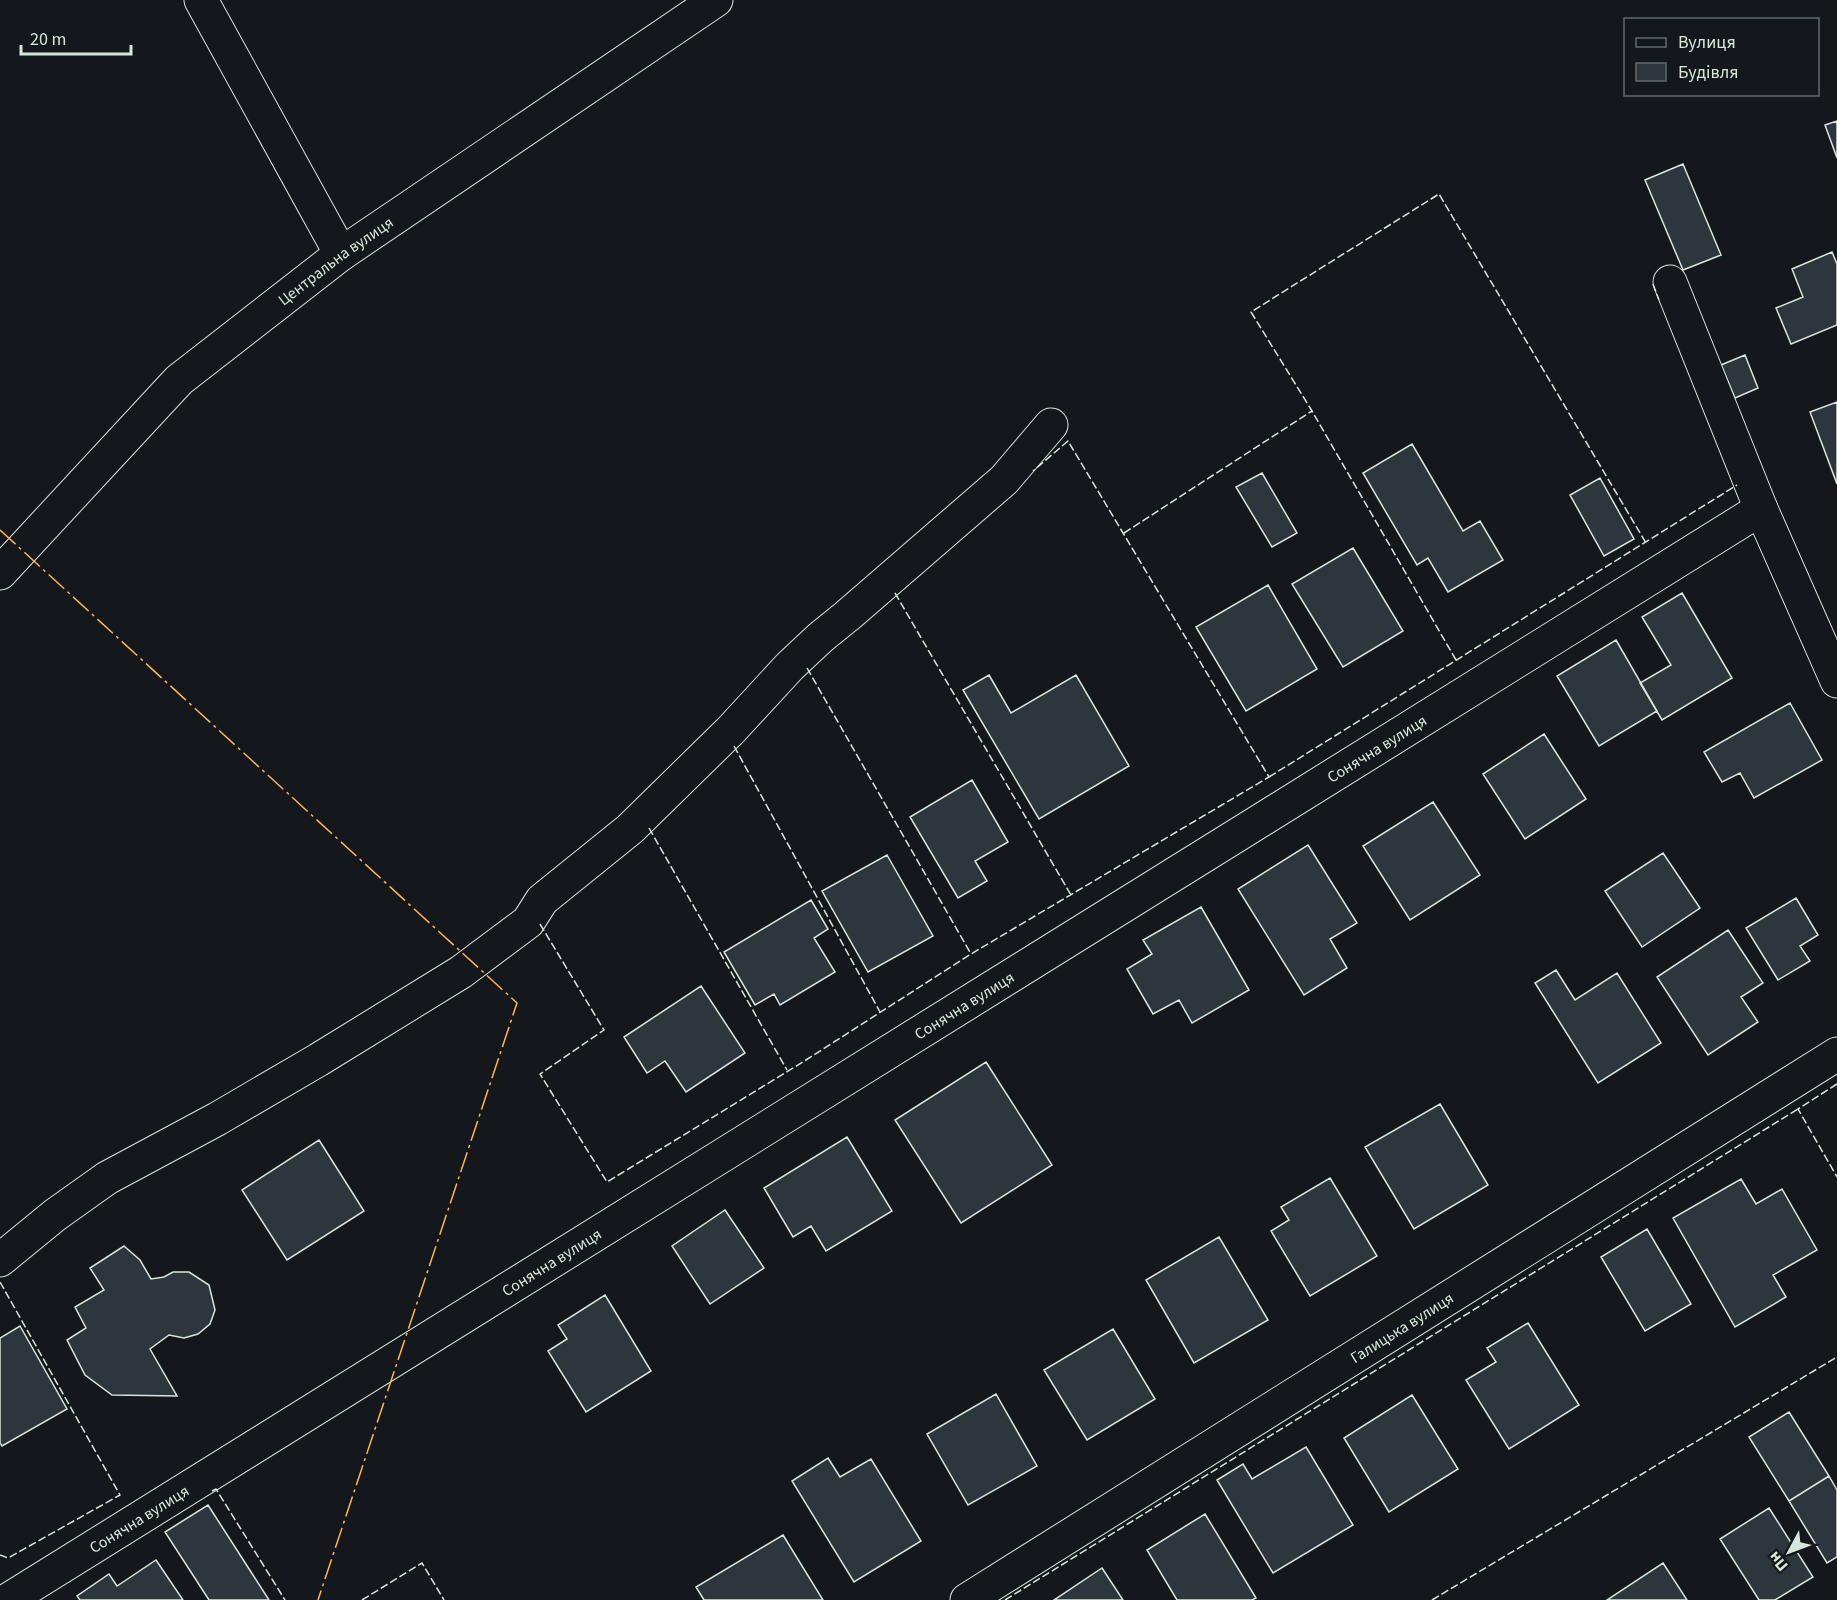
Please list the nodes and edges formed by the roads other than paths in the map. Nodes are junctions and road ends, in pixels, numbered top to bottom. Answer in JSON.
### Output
{"nodes":[{"id":1,"x":201,"y":0,"type":"edge"},
{"id":2,"x":716,"y":0,"type":"edge"},
{"id":3,"x":341,"y":254,"type":"junction"},
{"id":4,"x":1670,"y":282,"type":"dead end"},
{"id":5,"x":1052,"y":425,"type":"dead end"},
{"id":6,"x":1761,"y":509,"type":"junction"},
{"id":7,"x":0,"y":573,"type":"edge"},
{"id":8,"x":1837,"y":681,"type":"edge"},
{"id":9,"x":1837,"y":1054,"type":"edge"},
{"id":10,"x":0,"y":1260,"type":"edge"},
{"id":11,"x":8,"y":1600,"type":"edge"},
{"id":12,"x":967,"y":1600,"type":"edge"}],
"edges":[{"from":1,"to":3,"type":"street"},
{"from":2,"to":3,"type":"street","name":"Центральна вулиця"},
{"from":3,"to":7,"type":"street","name":"Центральна вулиця"},
{"from":4,"to":6,"type":"street"},
{"from":5,"to":10,"type":"street"},
{"from":6,"to":8,"type":"street"},
{"from":6,"to":11,"type":"street","name":"Сонячна вулиця"},
{"from":9,"to":12,"type":"street","name":"Галицька вулиця"}]}
